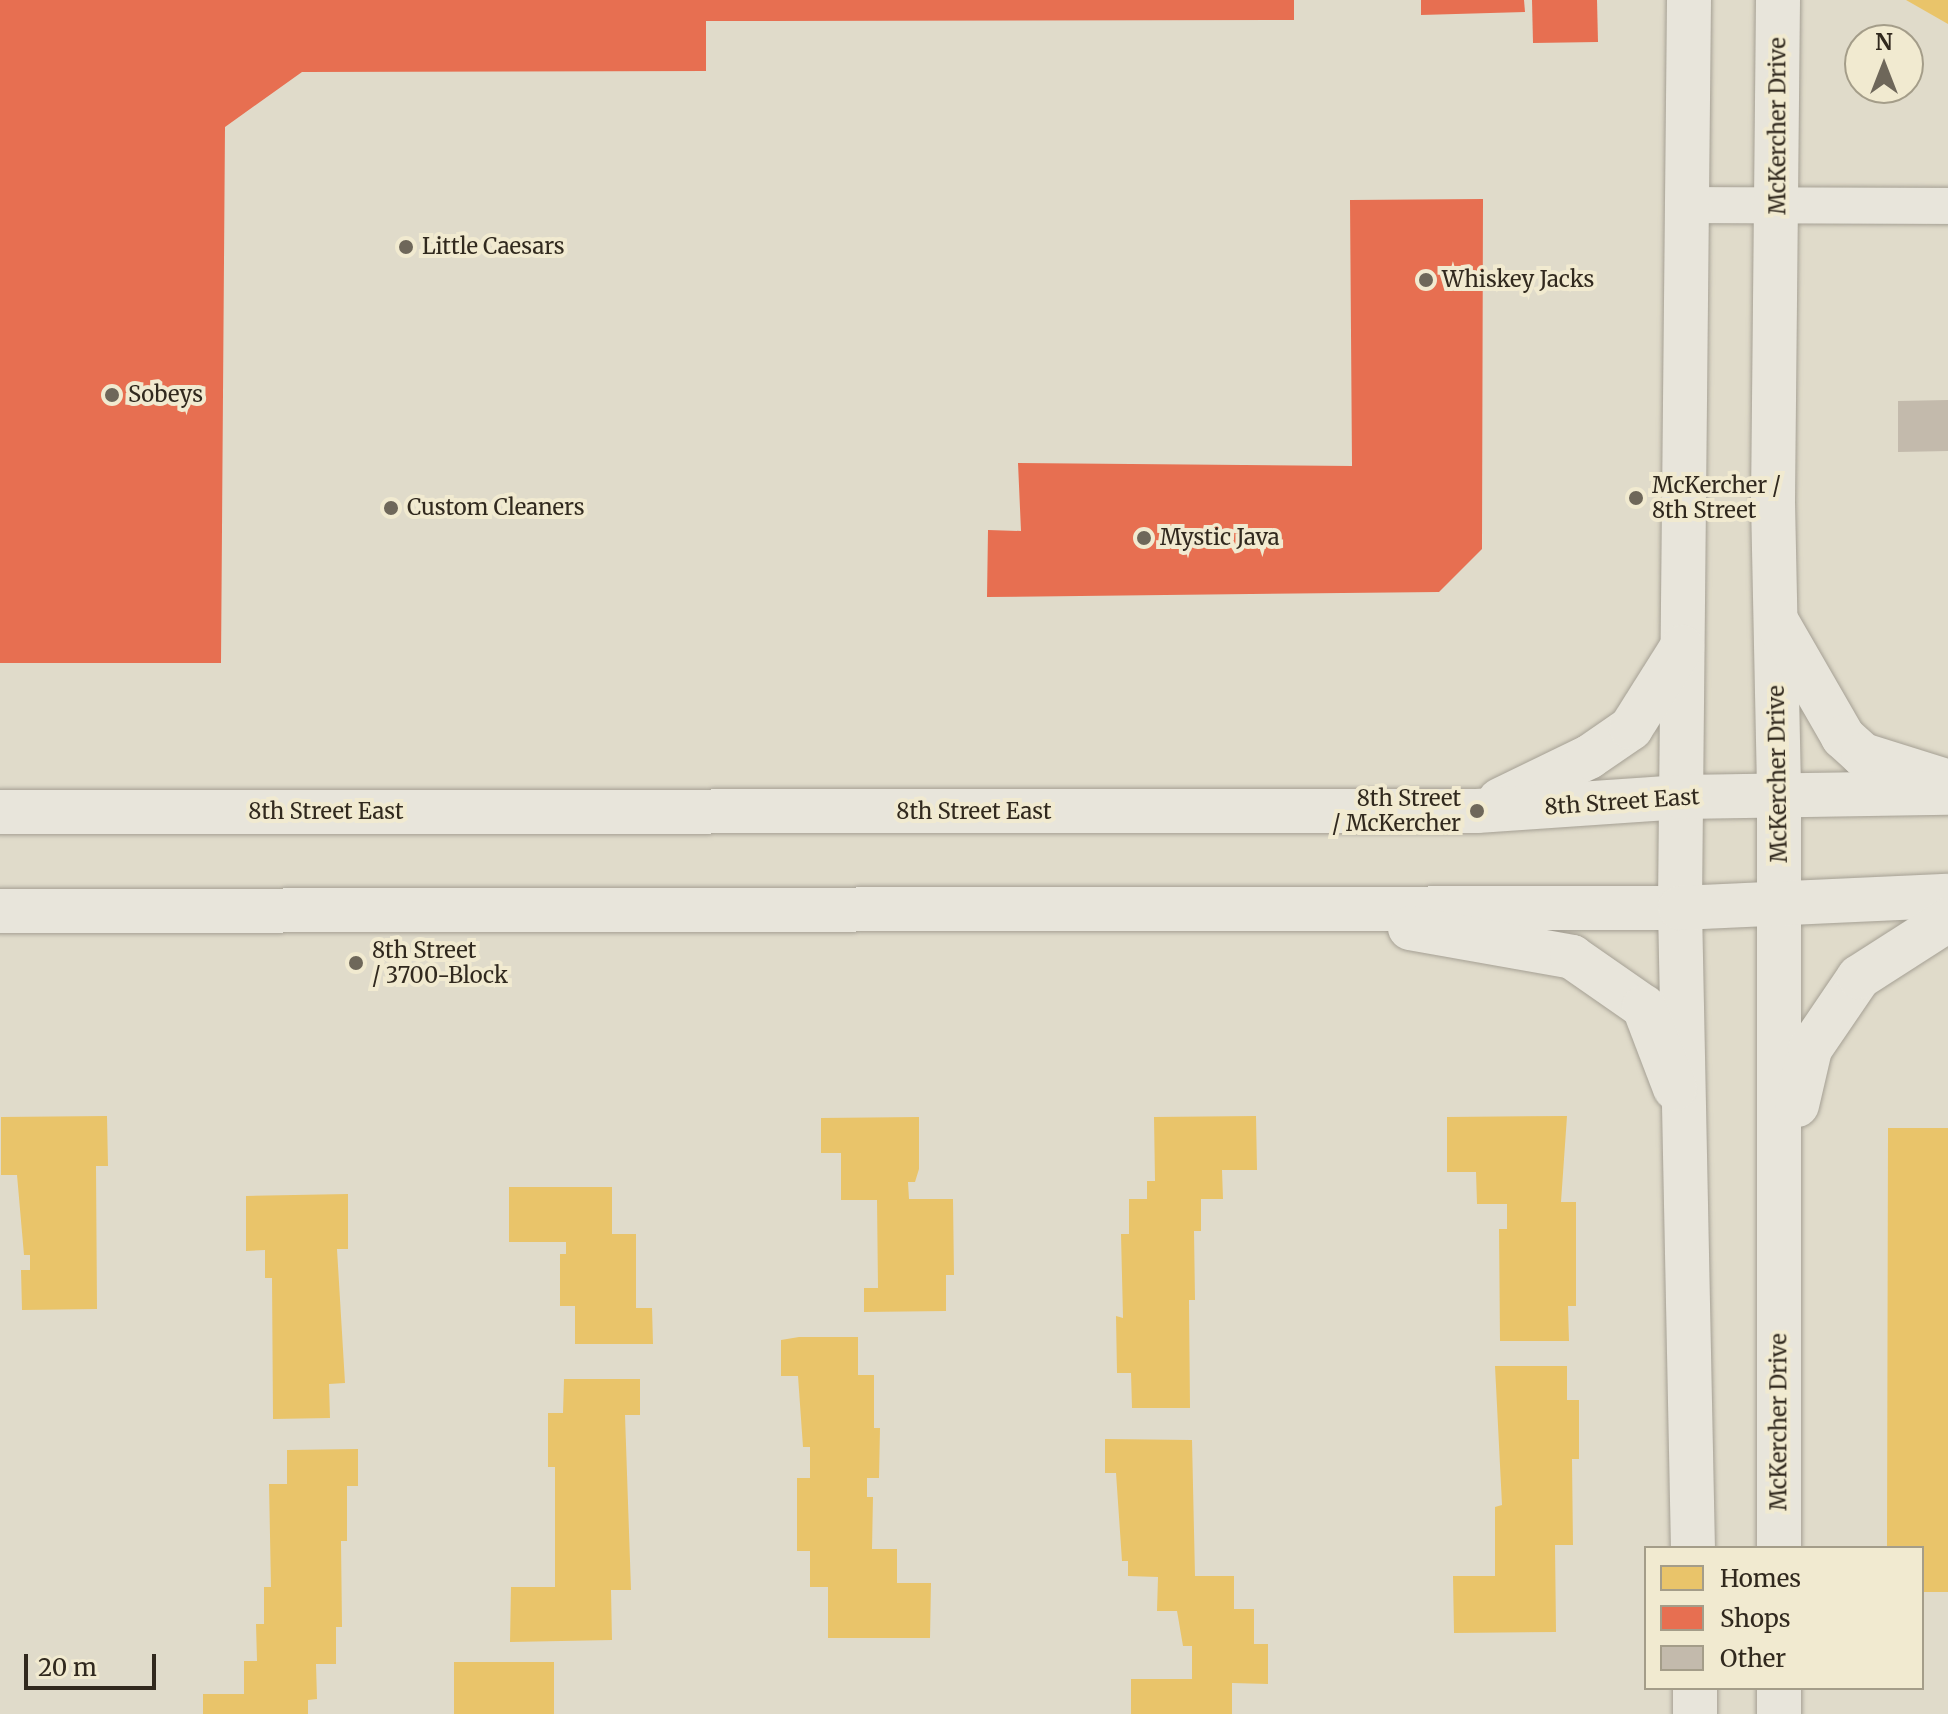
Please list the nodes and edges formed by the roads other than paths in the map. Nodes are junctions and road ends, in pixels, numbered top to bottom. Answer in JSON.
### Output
{"nodes":[{"id":1,"x":1689,"y":0,"type":"edge"},
{"id":2,"x":1778,"y":0,"type":"edge"},
{"id":3,"x":1778,"y":204,"type":"junction"},
{"id":4,"x":1689,"y":205,"type":"junction"},
{"id":5,"x":1948,"y":206,"type":"edge"},
{"id":6,"x":1777,"y":622,"type":"junction"},
{"id":7,"x":1682,"y":647,"type":"junction"},
{"id":8,"x":1948,"y":781,"type":"edge"},
{"id":9,"x":1948,"y":793,"type":"edge"},
{"id":10,"x":1779,"y":794,"type":"junction"},
{"id":11,"x":1682,"y":797,"type":"junction"},
{"id":12,"x":1477,"y":811,"type":"junction"},
{"id":13,"x":0,"y":812,"type":"edge"},
{"id":14,"x":1948,"y":896,"type":"edge"},
{"id":15,"x":1780,"y":906,"type":"junction"},
{"id":16,"x":1293,"y":908,"type":"junction"},
{"id":17,"x":1680,"y":908,"type":"junction"},
{"id":18,"x":0,"y":911,"type":"edge"},
{"id":19,"x":1948,"y":920,"type":"edge"},
{"id":20,"x":1686,"y":1117,"type":"junction"},
{"id":21,"x":1779,"y":1182,"type":"junction"},
{"id":22,"x":1693,"y":1546,"type":"edge"},
{"id":23,"x":1779,"y":1546,"type":"edge"},
{"id":24,"x":1695,"y":1690,"type":"edge"},
{"id":25,"x":1779,"y":1690,"type":"edge"},
{"id":26,"x":1695,"y":1714,"type":"edge"},
{"id":27,"x":1779,"y":1714,"type":"edge"}],
"edges":[{"from":1,"to":4,"type":"main road"},
{"from":2,"to":3,"type":"main road","name":"McKercher Drive"},
{"from":3,"to":4,"type":"street"},
{"from":3,"to":5,"type":"street"},
{"from":3,"to":6,"type":"main road","name":"McKercher Drive"},
{"from":4,"to":7,"type":"main road"},
{"from":6,"to":8,"type":"main road"},
{"from":6,"to":10,"type":"main road","name":"McKercher Drive"},
{"from":7,"to":11,"type":"main road"},
{"from":7,"to":12,"type":"main road"},
{"from":9,"to":10,"type":"main road","name":"8th Street East"},
{"from":10,"to":11,"type":"main road","name":"8th Street East"},
{"from":10,"to":15,"type":"main road","name":"McKercher Drive"},
{"from":11,"to":12,"type":"main road","name":"8th Street East"},
{"from":11,"to":17,"type":"main road"},
{"from":12,"to":13,"type":"main road","name":"8th Street East"},
{"from":14,"to":15,"type":"main road"},
{"from":15,"to":17,"type":"main road"},
{"from":15,"to":21,"type":"main road","name":"McKercher Drive"},
{"from":16,"to":17,"type":"main road"},
{"from":16,"to":18,"type":"main road"},
{"from":16,"to":20,"type":"main road"},
{"from":17,"to":20,"type":"main road"},
{"from":19,"to":21,"type":"main road"},
{"from":20,"to":22,"type":"main road"},
{"from":21,"to":23,"type":"main road","name":"McKercher Drive"},
{"from":24,"to":26,"type":"main road"},
{"from":25,"to":27,"type":"main road"}]}
